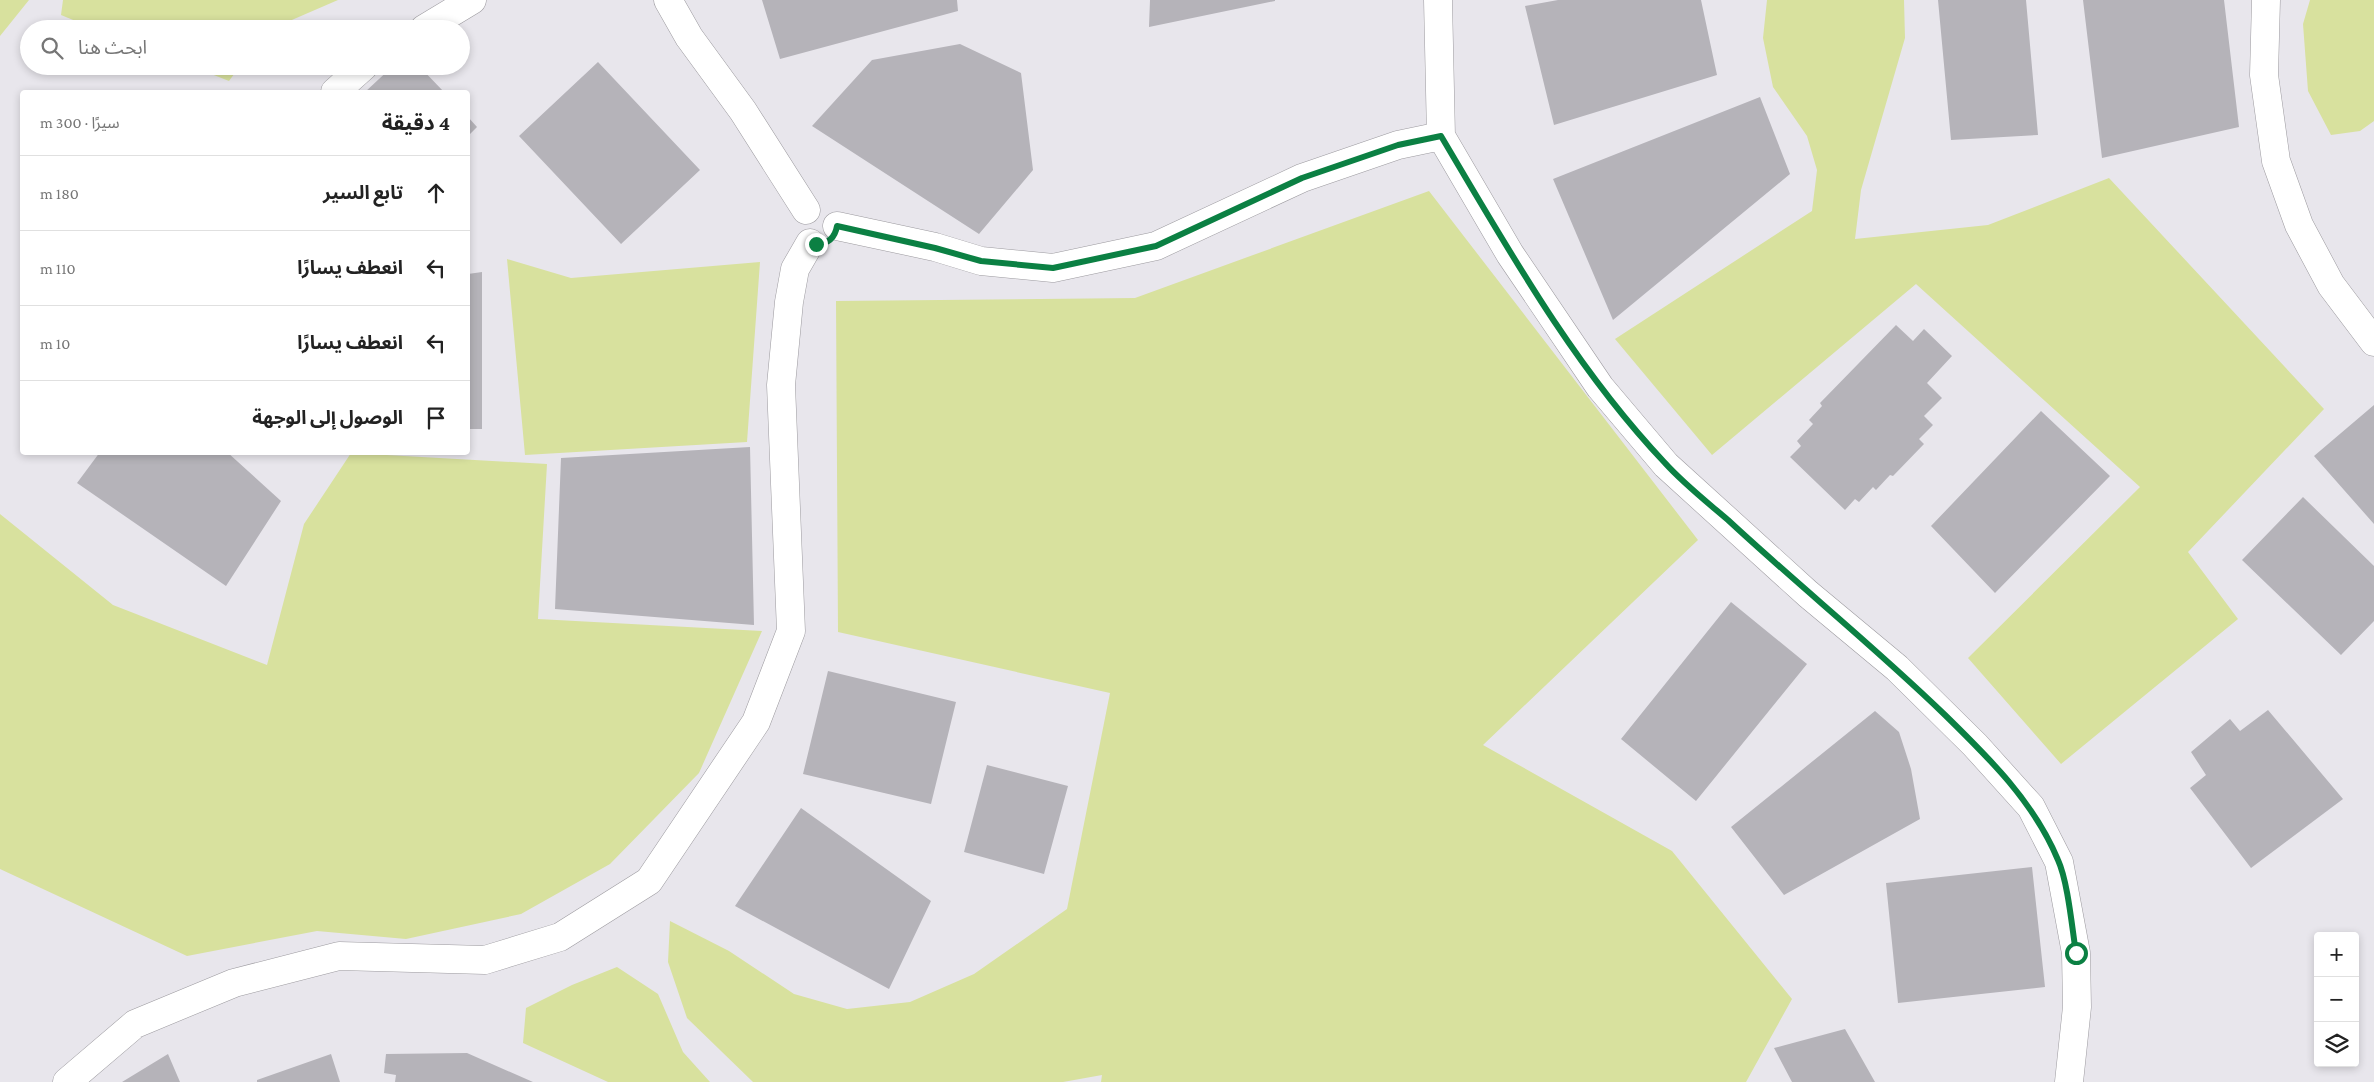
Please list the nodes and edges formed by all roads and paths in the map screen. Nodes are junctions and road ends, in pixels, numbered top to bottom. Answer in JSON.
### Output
{"nodes":[{"id":1,"x":472,"y":0,"type":"edge"},
{"id":2,"x":668,"y":0,"type":"edge"},
{"id":3,"x":1438,"y":0,"type":"edge"},
{"id":4,"x":2266,"y":0,"type":"edge"},
{"id":5,"x":439,"y":20,"type":"edge"},
{"id":6,"x":354,"y":75,"type":"edge"},
{"id":7,"x":338,"y":90,"type":"edge"},
{"id":8,"x":1441,"y":136,"type":"junction"},
{"id":9,"x":806,"y":210,"type":"junction"},
{"id":10,"x":837,"y":226,"type":"junction"},
{"id":11,"x":810,"y":243,"type":"junction"},
{"id":12,"x":2374,"y":342,"type":"edge"},
{"id":13,"x":66,"y":1082,"type":"edge"},
{"id":14,"x":2069,"y":1082,"type":"edge"}],
"edges":[{"from":1,"to":5,"type":"street"},
{"from":2,"to":9,"type":"street"},
{"from":3,"to":8,"type":"street"},
{"from":4,"to":12,"type":"street"},
{"from":6,"to":7,"type":"street"},
{"from":8,"to":10,"type":"street"},
{"from":8,"to":14,"type":"street"},
{"from":9,"to":10,"type":"street"},
{"from":9,"to":11,"type":"street"},
{"from":10,"to":11,"type":"street"},
{"from":11,"to":13,"type":"street"}]}
